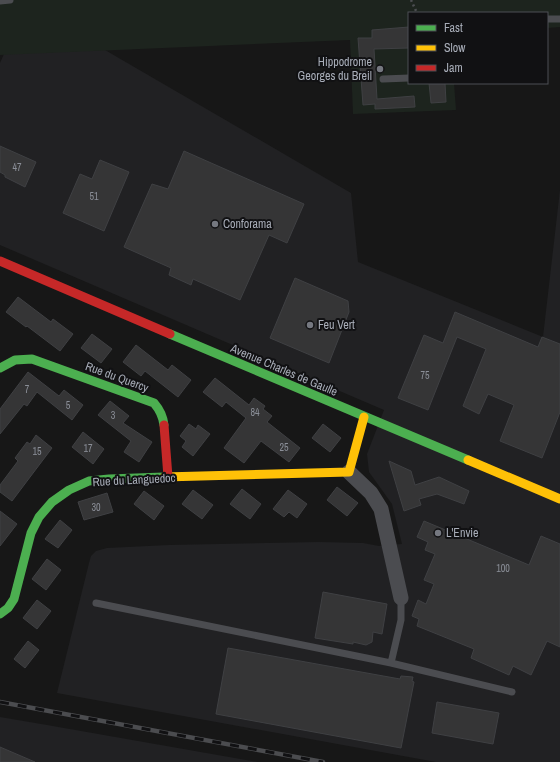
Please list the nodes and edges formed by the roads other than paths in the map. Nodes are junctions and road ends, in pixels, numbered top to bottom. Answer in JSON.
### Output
{"nodes":[{"id":1,"x":10,"y":0,"type":"edge"},
{"id":2,"x":0,"y":1,"type":"edge"},
{"id":3,"x":560,"y":18,"type":"edge"},
{"id":4,"x":548,"y":19,"type":"edge"},
{"id":5,"x":408,"y":78,"type":"edge"},
{"id":6,"x":384,"y":79,"type":"dead end"},
{"id":7,"x":0,"y":261,"type":"edge"},
{"id":8,"x":0,"y":368,"type":"edge"},
{"id":9,"x":364,"y":417,"type":"junction"},
{"id":10,"x":349,"y":472,"type":"junction"},
{"id":11,"x":168,"y":477,"type":"junction"},
{"id":12,"x":558,"y":496,"type":"edge"},
{"id":13,"x":401,"y":598,"type":"joint"},
{"id":14,"x":96,"y":603,"type":"dead end"},
{"id":15,"x":0,"y":614,"type":"edge"},
{"id":16,"x":391,"y":663,"type":"junction"},
{"id":17,"x":512,"y":692,"type":"dead end"}],
"edges":[{"from":1,"to":2,"type":"lane"},
{"from":3,"to":4,"type":"lane"},
{"from":5,"to":6,"type":"lane"},
{"from":7,"to":9,"type":"street","name":"Avenue Charles de Gaulle"},
{"from":8,"to":11,"type":"street","name":"Rue du Quercy"},
{"from":9,"to":10,"type":"street"},
{"from":9,"to":12,"type":"street","name":"Avenue Charles de Gaulle"},
{"from":10,"to":11,"type":"street","name":"Rue du Languedoc"},
{"from":10,"to":13,"type":"street"},
{"from":11,"to":15,"type":"street","name":"Rue du Languedoc"},
{"from":13,"to":16,"type":"lane"},
{"from":14,"to":16,"type":"lane"},
{"from":16,"to":17,"type":"lane"}]}
